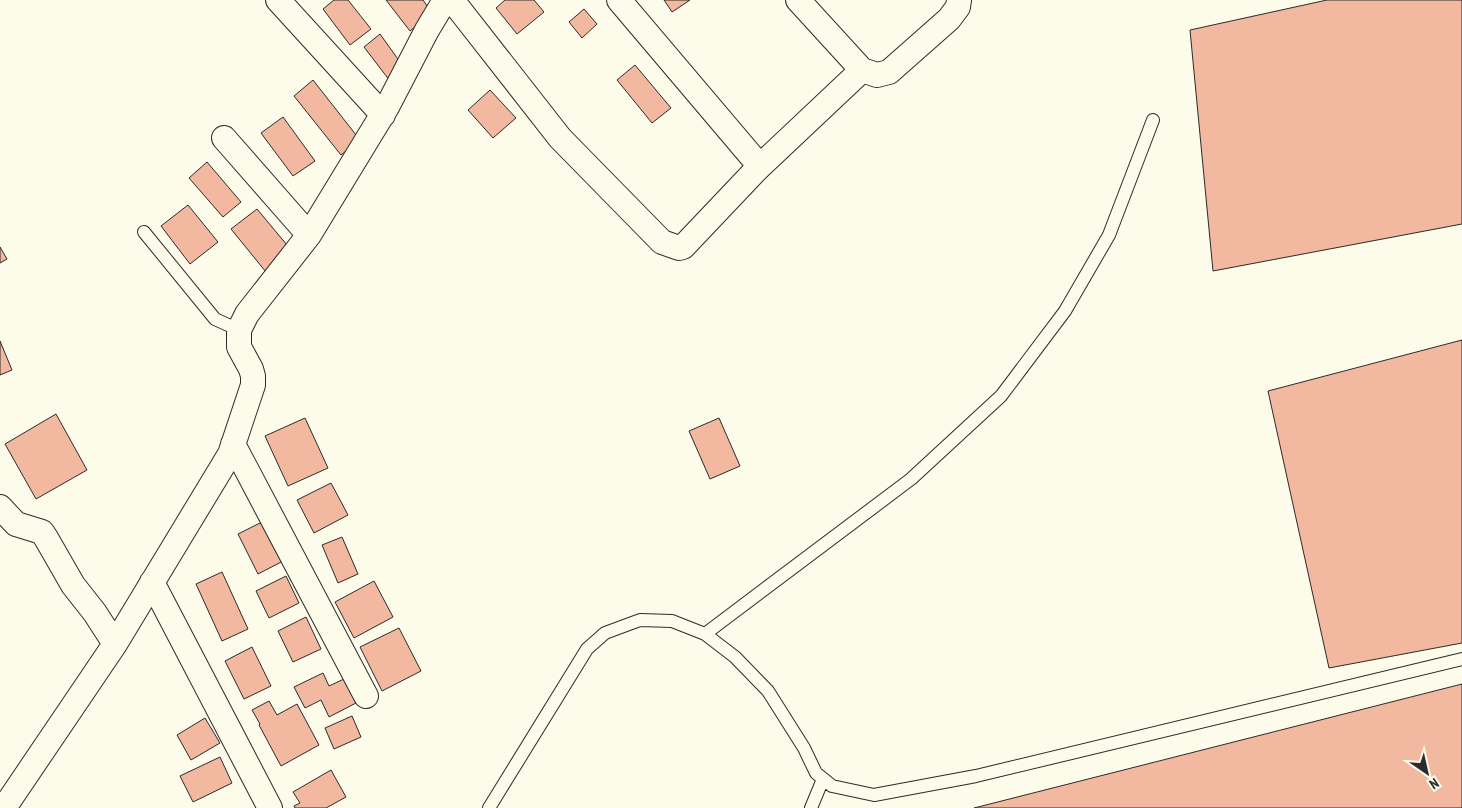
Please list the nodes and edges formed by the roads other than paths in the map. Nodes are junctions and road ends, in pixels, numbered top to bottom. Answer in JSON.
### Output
{"nodes":[{"id":1,"x":278,"y":0,"type":"edge"},
{"id":2,"x":445,"y":0,"type":"edge"},
{"id":3,"x":452,"y":0,"type":"edge"},
{"id":4,"x":618,"y":0,"type":"edge"},
{"id":5,"x":798,"y":0,"type":"edge"},
{"id":6,"x":959,"y":0,"type":"edge"},
{"id":7,"x":862,"y":70,"type":"junction"},
{"id":8,"x":383,"y":115,"type":"junction"},
{"id":9,"x":1152,"y":120,"type":"dead end"},
{"id":10,"x":224,"y":138,"type":"dead end"},
{"id":11,"x":757,"y":169,"type":"junction"},
{"id":12,"x":144,"y":232,"type":"dead end"},
{"id":13,"x":309,"y":235,"type":"junction"},
{"id":14,"x":239,"y":330,"type":"junction"},
{"id":15,"x":233,"y":444,"type":"junction"},
{"id":16,"x":0,"y":507,"type":"edge"},
{"id":17,"x":152,"y":582,"type":"junction"},
{"id":18,"x":704,"y":634,"type":"junction"},
{"id":19,"x":115,"y":644,"type":"junction"},
{"id":20,"x":1462,"y":659,"type":"edge"},
{"id":21,"x":366,"y":696,"type":"dead end"},
{"id":22,"x":823,"y":779,"type":"junction"},
{"id":23,"x":4,"y":808,"type":"edge"},
{"id":24,"x":270,"y":808,"type":"edge"},
{"id":25,"x":489,"y":808,"type":"edge"},
{"id":26,"x":811,"y":808,"type":"edge"}],
"edges":[{"from":1,"to":8,"type":"street"},
{"from":2,"to":8,"type":"street"},
{"from":3,"to":11,"type":"street"},
{"from":4,"to":11,"type":"street"},
{"from":5,"to":7,"type":"street"},
{"from":6,"to":7,"type":"street"},
{"from":7,"to":11,"type":"street"},
{"from":8,"to":13,"type":"street"},
{"from":9,"to":18,"type":"lane"},
{"from":10,"to":13,"type":"street"},
{"from":12,"to":14,"type":"lane"},
{"from":13,"to":14,"type":"street"},
{"from":14,"to":15,"type":"street"},
{"from":15,"to":17,"type":"street"},
{"from":15,"to":21,"type":"street"},
{"from":16,"to":19,"type":"street"},
{"from":17,"to":19,"type":"street"},
{"from":17,"to":24,"type":"street"},
{"from":18,"to":22,"type":"lane"},
{"from":18,"to":25,"type":"lane"},
{"from":19,"to":23,"type":"street"},
{"from":20,"to":22,"type":"lane"},
{"from":22,"to":26,"type":"lane"}]}
